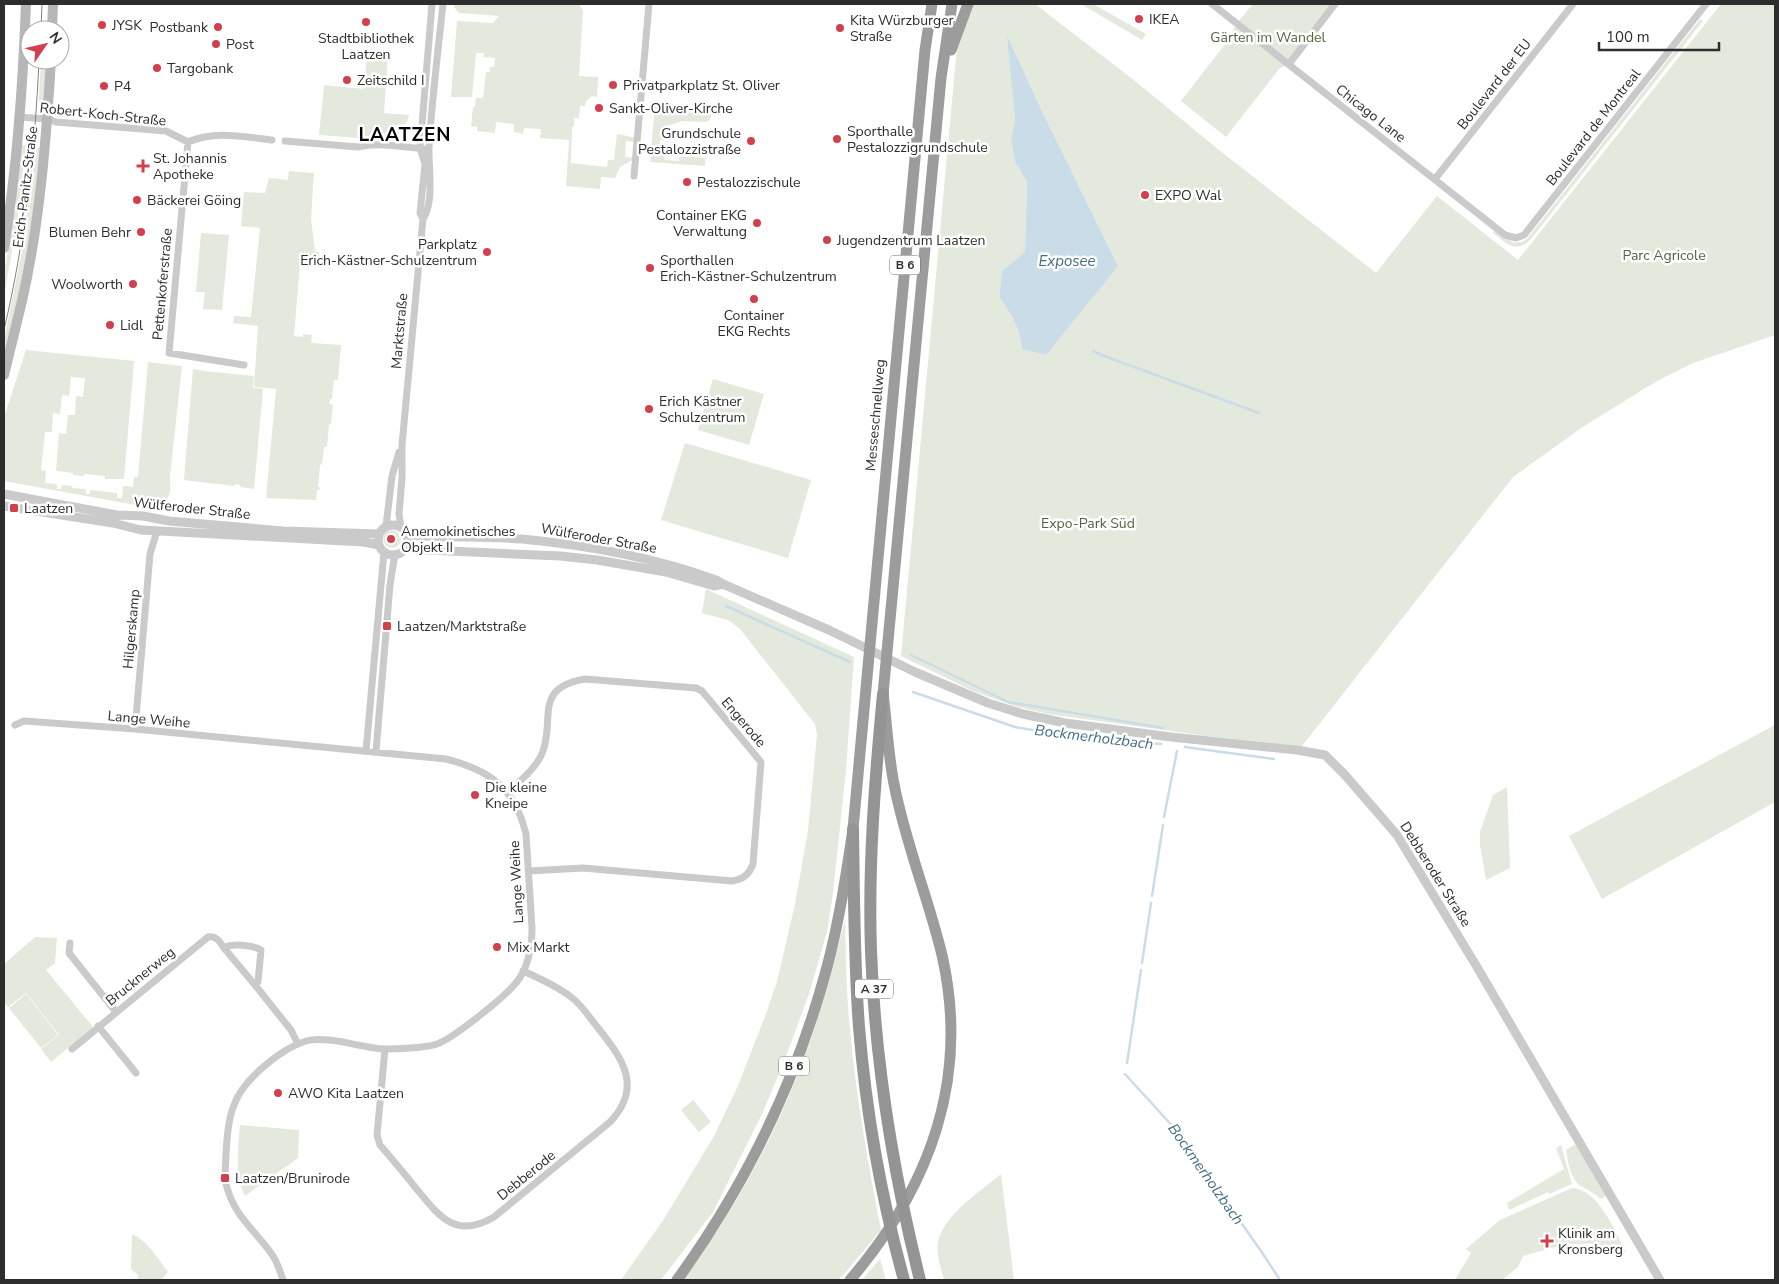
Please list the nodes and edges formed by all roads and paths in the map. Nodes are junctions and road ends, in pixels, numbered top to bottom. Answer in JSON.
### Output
{"nodes":[{"id":1,"x":26,"y":4,"type":"edge"},
{"id":2,"x":53,"y":4,"type":"edge"},
{"id":3,"x":432,"y":4,"type":"edge"},
{"id":4,"x":443,"y":4,"type":"edge"},
{"id":5,"x":649,"y":4,"type":"edge"},
{"id":6,"x":932,"y":4,"type":"edge"},
{"id":7,"x":952,"y":4,"type":"edge"},
{"id":8,"x":968,"y":4,"type":"edge"},
{"id":9,"x":1212,"y":4,"type":"edge"},
{"id":10,"x":1335,"y":4,"type":"edge"},
{"id":11,"x":1573,"y":4,"type":"edge"},
{"id":12,"x":1706,"y":4,"type":"edge"},
{"id":13,"x":52,"y":20,"type":"edge"},
{"id":14,"x":1289,"y":64,"type":"junction"},
{"id":15,"x":50,"y":70,"type":"edge"},
{"id":16,"x":941,"y":78,"type":"junction"},
{"id":17,"x":18,"y":118,"type":"junction"},
{"id":18,"x":48,"y":119,"type":"junction"},
{"id":19,"x":272,"y":140,"type":"dead end"},
{"id":20,"x":188,"y":142,"type":"junction"},
{"id":21,"x":285,"y":142,"type":"dead end"},
{"id":22,"x":420,"y":148,"type":"junction"},
{"id":23,"x":429,"y":149,"type":"junction"},
{"id":24,"x":634,"y":176,"type":"dead end"},
{"id":25,"x":1435,"y":179,"type":"junction"},
{"id":26,"x":422,"y":219,"type":"junction"},
{"id":27,"x":1516,"y":238,"type":"joint"},
{"id":28,"x":4,"y":248,"type":"edge"},
{"id":29,"x":244,"y":365,"type":"dead end"},
{"id":30,"x":4,"y":375,"type":"edge"},
{"id":31,"x":402,"y":445,"type":"junction"},
{"id":32,"x":4,"y":494,"type":"edge"},
{"id":33,"x":4,"y":506,"type":"edge"},
{"id":34,"x":386,"y":526,"type":"junction"},
{"id":35,"x":401,"y":527,"type":"junction"},
{"id":36,"x":157,"y":531,"type":"junction"},
{"id":37,"x":379,"y":534,"type":"junction"},
{"id":38,"x":407,"y":535,"type":"junction"},
{"id":39,"x":382,"y":548,"type":"junction"},
{"id":40,"x":405,"y":549,"type":"junction"},
{"id":41,"x":611,"y":552,"type":"junction"},
{"id":42,"x":395,"y":554,"type":"junction"},
{"id":43,"x":609,"y":562,"type":"junction"},
{"id":44,"x":723,"y":584,"type":"junction"},
{"id":45,"x":915,"y":672,"type":"joint"},
{"id":46,"x":883,"y":694,"type":"junction"},
{"id":47,"x":15,"y":726,"type":"dead end"},
{"id":48,"x":135,"y":729,"type":"junction"},
{"id":49,"x":366,"y":751,"type":"junction"},
{"id":50,"x":376,"y":751,"type":"junction"},
{"id":51,"x":508,"y":791,"type":"junction"},
{"id":52,"x":853,"y":830,"type":"junction"},
{"id":53,"x":529,"y":871,"type":"junction"},
{"id":54,"x":70,"y":943,"type":"dead end"},
{"id":55,"x":224,"y":948,"type":"junction"},
{"id":56,"x":523,"y":971,"type":"junction"},
{"id":57,"x":255,"y":985,"type":"junction"},
{"id":58,"x":116,"y":1012,"type":"junction"},
{"id":59,"x":98,"y":1026,"type":"junction"},
{"id":60,"x":298,"y":1044,"type":"junction"},
{"id":61,"x":72,"y":1049,"type":"dead end"},
{"id":62,"x":384,"y":1049,"type":"junction"},
{"id":63,"x":136,"y":1073,"type":"dead end"},
{"id":64,"x":283,"y":1280,"type":"edge"},
{"id":65,"x":677,"y":1280,"type":"edge"},
{"id":66,"x":850,"y":1280,"type":"edge"},
{"id":67,"x":904,"y":1280,"type":"edge"},
{"id":68,"x":920,"y":1280,"type":"edge"},
{"id":69,"x":1660,"y":1280,"type":"edge"}],
"edges":[{"from":1,"to":17,"type":"main road","name":"Erich-Panitz-Straße"},
{"from":2,"to":13,"type":"main road"},
{"from":3,"to":22,"type":"street","name":"Marktstraße"},
{"from":4,"to":23,"type":"street","name":"Marktstraße"},
{"from":5,"to":24,"type":"street"},
{"from":6,"to":52,"type":"highway","name":"Messeschnellweg","number":"B 6"},
{"from":7,"to":16,"type":"highway","number":"B 6"},
{"from":8,"to":16,"type":"highway"},
{"from":9,"to":14,"type":"street","name":"Chicago Lane"},
{"from":10,"to":14,"type":"street"},
{"from":11,"to":25,"type":"street","name":"Boulevard der EU"},
{"from":12,"to":27,"type":"street","name":"Boulevard de Montreal"},
{"from":14,"to":25,"type":"street","name":"Chicago Lane"},
{"from":15,"to":18,"type":"main road","name":"Erich-Panitz-Straße"},
{"from":16,"to":46,"type":"highway","number":"B 6"},
{"from":17,"to":18,"type":"street","name":"Robert-Koch-Straße"},
{"from":17,"to":28,"type":"main road","name":"Erich-Panitz-Straße"},
{"from":18,"to":20,"type":"street","name":"Robert-Koch-Straße"},
{"from":18,"to":30,"type":"main road","name":"Erich-Panitz-Straße"},
{"from":19,"to":20,"type":"street"},
{"from":20,"to":29,"type":"street","name":"Pettenkoferstraße"},
{"from":21,"to":22,"type":"street"},
{"from":22,"to":23,"type":"street"},
{"from":22,"to":26,"type":"street","name":"Marktstraße"},
{"from":23,"to":26,"type":"street","name":"Marktstraße"},
{"from":25,"to":27,"type":"street","name":"Chicago Lane"},
{"from":26,"to":31,"type":"street","name":"Marktstraße"},
{"from":31,"to":34,"type":"street","name":"Marktstraße"},
{"from":31,"to":35,"type":"street","name":"Marktstraße"},
{"from":32,"to":37,"type":"street","name":"Wülferoder Straße"},
{"from":33,"to":36,"type":"street","name":"Wülferoder Straße"},
{"from":34,"to":35,"type":"street"},
{"from":34,"to":37,"type":"street"},
{"from":35,"to":38,"type":"street"},
{"from":36,"to":39,"type":"street","name":"Wülferoder Straße"},
{"from":36,"to":48,"type":"street","name":"Hilgerskamp"},
{"from":37,"to":39,"type":"street"},
{"from":38,"to":40,"type":"street"},
{"from":38,"to":41,"type":"street","name":"Wülferoder Straße"},
{"from":39,"to":42,"type":"street"},
{"from":39,"to":49,"type":"street"},
{"from":40,"to":42,"type":"street"},
{"from":40,"to":43,"type":"street","name":"Wülferoder Straße"},
{"from":41,"to":43,"type":"street"},
{"from":41,"to":44,"type":"street","name":"Wülferoder Straße"},
{"from":42,"to":50,"type":"street"},
{"from":43,"to":44,"type":"street","name":"Wülferoder Straße"},
{"from":44,"to":45,"type":"street","name":"Wülferoder Straße"},
{"from":45,"to":69,"type":"street","name":"Debberoder Straße"},
{"from":46,"to":66,"type":"highway","number":"B 6"},
{"from":46,"to":68,"type":"highway","number":"A 37"},
{"from":47,"to":48,"type":"street","name":"Lange Weihe"},
{"from":48,"to":49,"type":"street","name":"Lange Weihe"},
{"from":49,"to":50,"type":"street","name":"Lange Weihe"},
{"from":50,"to":51,"type":"street","name":"Lange Weihe"},
{"from":51,"to":53,"type":"street","name":"Lange Weihe"},
{"from":51,"to":53,"type":"street","name":"Engerode"},
{"from":52,"to":65,"type":"highway","number":"B 6"},
{"from":52,"to":67,"type":"highway","number":"A 37"},
{"from":53,"to":56,"type":"street","name":"Lange Weihe"},
{"from":54,"to":58,"type":"street"},
{"from":55,"to":57,"type":"street","name":"Brucknerweg"},
{"from":55,"to":57,"type":"street","name":"Brucknerweg"},
{"from":55,"to":58,"type":"street","name":"Brucknerweg"},
{"from":56,"to":62,"type":"street","name":"Lange Weihe"},
{"from":56,"to":62,"type":"street","name":"Debberode"},
{"from":57,"to":60,"type":"street","name":"Brucknerweg"},
{"from":58,"to":59,"type":"street","name":"Brucknerweg"},
{"from":59,"to":61,"type":"street","name":"Brucknerweg"},
{"from":59,"to":63,"type":"street"},
{"from":60,"to":62,"type":"street","name":"Lange Weihe"},
{"from":60,"to":64,"type":"street","name":"Lange Weihe"}]}
